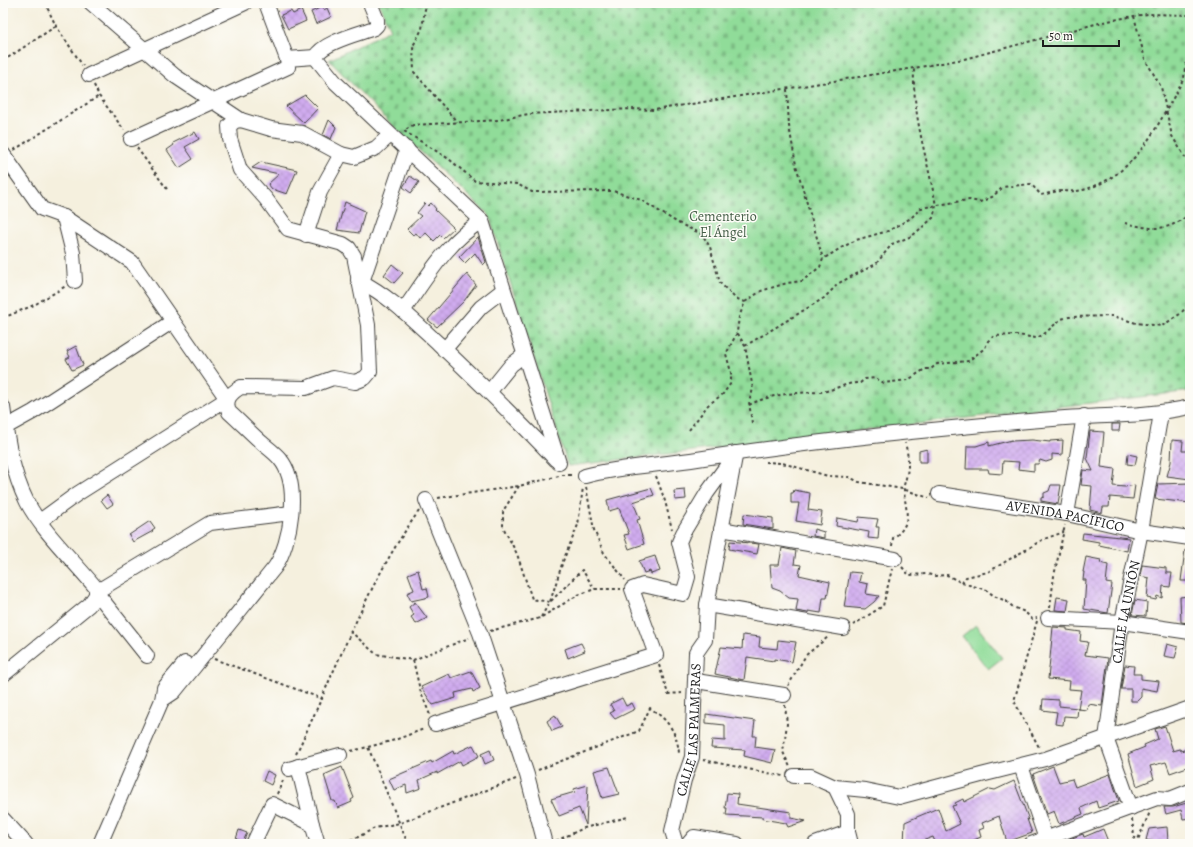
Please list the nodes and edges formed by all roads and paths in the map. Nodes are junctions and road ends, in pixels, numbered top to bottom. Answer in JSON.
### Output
{"nodes":[{"id":1,"x":45,"y":3,"type":"edge"},
{"id":2,"x":91,"y":3,"type":"edge"},
{"id":3,"x":245,"y":3,"type":"edge"},
{"id":4,"x":266,"y":3,"type":"edge"},
{"id":5,"x":370,"y":3,"type":"edge"},
{"id":6,"x":429,"y":3,"type":"edge"},
{"id":7,"x":1190,"y":15,"type":"edge"},
{"id":8,"x":1134,"y":16,"type":"junction"},
{"id":9,"x":56,"y":26,"type":"junction"},
{"id":10,"x":144,"y":50,"type":"junction"},
{"id":11,"x":1190,"y":54,"type":"edge"},
{"id":12,"x":315,"y":56,"type":"junction"},
{"id":13,"x":287,"y":59,"type":"junction"},
{"id":14,"x":3,"y":61,"type":"edge"},
{"id":15,"x":914,"y":68,"type":"junction"},
{"id":16,"x":89,"y":75,"type":"junction"},
{"id":17,"x":787,"y":88,"type":"junction"},
{"id":18,"x":99,"y":96,"type":"junction"},
{"id":19,"x":213,"y":101,"type":"junction"},
{"id":20,"x":1168,"y":110,"type":"junction"},
{"id":21,"x":241,"y":120,"type":"junction"},
{"id":22,"x":457,"y":122,"type":"junction"},
{"id":23,"x":390,"y":135,"type":"junction"},
{"id":24,"x":131,"y":139,"type":"junction"},
{"id":25,"x":407,"y":149,"type":"junction"},
{"id":26,"x":341,"y":154,"type":"junction"},
{"id":27,"x":4,"y":155,"type":"edge"},
{"id":28,"x":1190,"y":165,"type":"edge"},
{"id":29,"x":167,"y":189,"type":"dead end"},
{"id":30,"x":936,"y":206,"type":"junction"},
{"id":31,"x":1190,"y":214,"type":"edge"},
{"id":32,"x":64,"y":217,"type":"junction"},
{"id":33,"x":482,"y":221,"type":"junction"},
{"id":34,"x":1125,"y":223,"type":"dead end"},
{"id":35,"x":306,"y":235,"type":"junction"},
{"id":36,"x":823,"y":259,"type":"junction"},
{"id":37,"x":75,"y":281,"type":"joint"},
{"id":38,"x":360,"y":281,"type":"junction"},
{"id":39,"x":503,"y":290,"type":"junction"},
{"id":40,"x":745,"y":302,"type":"junction"},
{"id":41,"x":1190,"y":303,"type":"edge"},
{"id":42,"x":402,"y":311,"type":"junction"},
{"id":43,"x":3,"y":318,"type":"edge"},
{"id":44,"x":173,"y":321,"type":"junction"},
{"id":45,"x":737,"y":332,"type":"junction"},
{"id":46,"x":745,"y":346,"type":"junction"},
{"id":47,"x":444,"y":350,"type":"junction"},
{"id":48,"x":524,"y":355,"type":"junction"},
{"id":49,"x":490,"y":391,"type":"junction"},
{"id":50,"x":227,"y":399,"type":"junction"},
{"id":51,"x":749,"y":405,"type":"junction"},
{"id":52,"x":3,"y":407,"type":"edge"},
{"id":53,"x":1190,"y":407,"type":"edge"},
{"id":54,"x":1161,"y":413,"type":"junction"},
{"id":55,"x":1084,"y":416,"type":"junction"},
{"id":56,"x":752,"y":423,"type":"dead end"},
{"id":57,"x":6,"y":427,"type":"junction"},
{"id":58,"x":689,"y":430,"type":"dead end"},
{"id":59,"x":902,"y":433,"type":"junction"},
{"id":60,"x":6,"y":445,"type":"edge"},
{"id":61,"x":736,"y":452,"type":"junction"},
{"id":62,"x":762,"y":462,"type":"dead end"},
{"id":63,"x":650,"y":466,"type":"junction"},
{"id":64,"x":560,"y":469,"type":"junction"},
{"id":65,"x":584,"y":476,"type":"junction"},
{"id":66,"x":519,"y":486,"type":"junction"},
{"id":67,"x":903,"y":489,"type":"junction"},
{"id":68,"x":939,"y":494,"type":"joint"},
{"id":69,"x":426,"y":500,"type":"junction"},
{"id":70,"x":291,"y":513,"type":"junction"},
{"id":71,"x":1067,"y":514,"type":"junction"},
{"id":72,"x":40,"y":521,"type":"junction"},
{"id":73,"x":721,"y":529,"type":"junction"},
{"id":74,"x":1141,"y":531,"type":"junction"},
{"id":75,"x":1064,"y":532,"type":"junction"},
{"id":76,"x":1190,"y":538,"type":"edge"},
{"id":77,"x":679,"y":542,"type":"junction"},
{"id":78,"x":284,"y":544,"type":"junction"},
{"id":79,"x":895,"y":558,"type":"junction"},
{"id":80,"x":962,"y":582,"type":"junction"},
{"id":81,"x":632,"y":589,"type":"junction"},
{"id":82,"x":595,"y":590,"type":"junction"},
{"id":83,"x":96,"y":592,"type":"junction"},
{"id":84,"x":550,"y":602,"type":"junction"},
{"id":85,"x":707,"y":605,"type":"junction"},
{"id":86,"x":540,"y":618,"type":"junction"},
{"id":87,"x":1043,"y":618,"type":"junction"},
{"id":88,"x":1122,"y":622,"type":"junction"},
{"id":89,"x":843,"y":628,"type":"junction"},
{"id":90,"x":350,"y":631,"type":"junction"},
{"id":91,"x":1190,"y":632,"type":"edge"},
{"id":92,"x":480,"y":633,"type":"junction"},
{"id":93,"x":204,"y":655,"type":"junction"},
{"id":94,"x":656,"y":655,"type":"junction"},
{"id":95,"x":147,"y":656,"type":"dead end"},
{"id":96,"x":413,"y":660,"type":"junction"},
{"id":97,"x":3,"y":674,"type":"edge"},
{"id":98,"x":696,"y":681,"type":"junction"},
{"id":99,"x":784,"y":695,"type":"junction"},
{"id":100,"x":323,"y":699,"type":"junction"},
{"id":101,"x":162,"y":700,"type":"junction"},
{"id":102,"x":502,"y":703,"type":"junction"},
{"id":103,"x":695,"y":705,"type":"junction"},
{"id":104,"x":1190,"y":708,"type":"edge"},
{"id":105,"x":435,"y":724,"type":"junction"},
{"id":106,"x":1106,"y":738,"type":"junction"},
{"id":107,"x":368,"y":747,"type":"junction"},
{"id":108,"x":340,"y":755,"type":"joint"},
{"id":109,"x":686,"y":757,"type":"junction"},
{"id":110,"x":1045,"y":759,"type":"junction"},
{"id":111,"x":1021,"y":766,"type":"junction"},
{"id":112,"x":294,"y":768,"type":"junction"},
{"id":113,"x":527,"y":775,"type":"junction"},
{"id":114,"x":794,"y":776,"type":"junction"},
{"id":115,"x":1190,"y":782,"type":"edge"},
{"id":116,"x":836,"y":787,"type":"junction"},
{"id":117,"x":1190,"y":791,"type":"edge"},
{"id":118,"x":1159,"y":798,"type":"junction"},
{"id":119,"x":272,"y":804,"type":"junction"},
{"id":120,"x":1131,"y":808,"type":"junction"},
{"id":121,"x":628,"y":817,"type":"dead end"},
{"id":122,"x":3,"y":819,"type":"edge"},
{"id":123,"x":400,"y":823,"type":"junction"},
{"id":124,"x":312,"y":824,"type":"junction"},
{"id":125,"x":849,"y":838,"type":"edge"},
{"id":126,"x":1046,"y":839,"type":"junction"},
{"id":127,"x":26,"y":844,"type":"edge"},
{"id":128,"x":100,"y":844,"type":"edge"},
{"id":129,"x":253,"y":844,"type":"edge"},
{"id":130,"x":318,"y":844,"type":"edge"},
{"id":131,"x":339,"y":844,"type":"edge"},
{"id":132,"x":408,"y":844,"type":"edge"},
{"id":133,"x":545,"y":844,"type":"edge"},
{"id":134,"x":549,"y":844,"type":"edge"},
{"id":135,"x":676,"y":844,"type":"edge"},
{"id":136,"x":688,"y":844,"type":"edge"},
{"id":137,"x":738,"y":844,"type":"edge"},
{"id":138,"x":815,"y":844,"type":"edge"},
{"id":139,"x":1031,"y":844,"type":"edge"},
{"id":140,"x":1136,"y":844,"type":"edge"}],
"edges":[{"from":1,"to":9,"type":"path"},
{"from":2,"to":10,"type":"street"},
{"from":3,"to":10,"type":"street"},
{"from":4,"to":13,"type":"street"},
{"from":5,"to":12,"type":"street"},
{"from":6,"to":22,"type":"path"},
{"from":7,"to":8,"type":"path"},
{"from":8,"to":15,"type":"path"},
{"from":8,"to":20,"type":"path"},
{"from":9,"to":14,"type":"path"},
{"from":9,"to":16,"type":"path"},
{"from":10,"to":16,"type":"street"},
{"from":10,"to":19,"type":"street"},
{"from":11,"to":20,"type":"path"},
{"from":12,"to":13,"type":"street"},
{"from":12,"to":23,"type":"street"},
{"from":13,"to":19,"type":"street"},
{"from":15,"to":17,"type":"path"},
{"from":15,"to":30,"type":"path"},
{"from":16,"to":18,"type":"path"},
{"from":17,"to":22,"type":"path"},
{"from":17,"to":36,"type":"path"},
{"from":18,"to":24,"type":"path"},
{"from":18,"to":27,"type":"path"},
{"from":19,"to":21,"type":"street"},
{"from":19,"to":24,"type":"street"},
{"from":20,"to":28,"type":"path"},
{"from":20,"to":30,"type":"path"},
{"from":21,"to":26,"type":"street"},
{"from":21,"to":35,"type":"street"},
{"from":22,"to":40,"type":"path"},
{"from":23,"to":25,"type":"street"},
{"from":23,"to":26,"type":"street"},
{"from":24,"to":29,"type":"path"},
{"from":25,"to":33,"type":"street"},
{"from":25,"to":38,"type":"street"},
{"from":26,"to":35,"type":"street"},
{"from":27,"to":32,"type":"street"},
{"from":30,"to":36,"type":"path"},
{"from":30,"to":46,"type":"path"},
{"from":31,"to":34,"type":"path"},
{"from":32,"to":37,"type":"street"},
{"from":32,"to":44,"type":"street"},
{"from":33,"to":39,"type":"street"},
{"from":33,"to":42,"type":"street"},
{"from":35,"to":38,"type":"street"},
{"from":36,"to":40,"type":"path"},
{"from":37,"to":43,"type":"path"},
{"from":38,"to":42,"type":"street"},
{"from":38,"to":50,"type":"street"},
{"from":39,"to":47,"type":"street"},
{"from":39,"to":48,"type":"street"},
{"from":40,"to":45,"type":"path"},
{"from":41,"to":51,"type":"path"},
{"from":42,"to":47,"type":"street"},
{"from":44,"to":50,"type":"street"},
{"from":44,"to":57,"type":"street"},
{"from":45,"to":46,"type":"path"},
{"from":45,"to":58,"type":"path"},
{"from":46,"to":51,"type":"path"},
{"from":47,"to":49,"type":"street"},
{"from":48,"to":49,"type":"street"},
{"from":48,"to":64,"type":"street"},
{"from":49,"to":64,"type":"street"},
{"from":50,"to":70,"type":"street"},
{"from":50,"to":72,"type":"street"},
{"from":51,"to":56,"type":"path"},
{"from":52,"to":57,"type":"street"},
{"from":53,"to":54,"type":"street"},
{"from":54,"to":55,"type":"street"},
{"from":54,"to":74,"type":"street","name":"CALLE LA UNIÓN"},
{"from":55,"to":59,"type":"street"},
{"from":55,"to":71,"type":"street"},
{"from":57,"to":60,"type":"street"},
{"from":59,"to":61,"type":"street"},
{"from":59,"to":67,"type":"path"},
{"from":60,"to":72,"type":"street"},
{"from":61,"to":63,"type":"street"},
{"from":61,"to":73,"type":"street","name":"CALLE LAS PALMERAS"},
{"from":61,"to":77,"type":"street"},
{"from":62,"to":67,"type":"path"},
{"from":63,"to":65,"type":"street"},
{"from":63,"to":77,"type":"path"},
{"from":64,"to":65,"type":"path"},
{"from":64,"to":66,"type":"path"},
{"from":65,"to":81,"type":"path"},
{"from":65,"to":84,"type":"path"},
{"from":66,"to":69,"type":"path"},
{"from":66,"to":84,"type":"path"},
{"from":67,"to":68,"type":"path"},
{"from":67,"to":79,"type":"path"},
{"from":68,"to":71,"type":"street","name":"AVENIDA PACÍFICO"},
{"from":69,"to":90,"type":"path"},
{"from":69,"to":92,"type":"street"},
{"from":70,"to":78,"type":"street"},
{"from":70,"to":83,"type":"street"},
{"from":71,"to":74,"type":"street","name":"AVENIDA PACÍFICO"},
{"from":71,"to":75,"type":"path"},
{"from":72,"to":83,"type":"street"},
{"from":73,"to":79,"type":"street"},
{"from":73,"to":85,"type":"street","name":"CALLE LAS PALMERAS"},
{"from":74,"to":76,"type":"street","name":"AVENIDA PACÍFICO"},
{"from":74,"to":88,"type":"street","name":"CALLE LA UNIÓN"},
{"from":75,"to":80,"type":"path"},
{"from":75,"to":87,"type":"path"},
{"from":77,"to":81,"type":"street"},
{"from":78,"to":93,"type":"street"},
{"from":78,"to":101,"type":"street"},
{"from":79,"to":80,"type":"path"},
{"from":79,"to":89,"type":"path"},
{"from":80,"to":87,"type":"path"},
{"from":81,"to":82,"type":"path"},
{"from":81,"to":94,"type":"street"},
{"from":82,"to":84,"type":"path"},
{"from":82,"to":86,"type":"path"},
{"from":83,"to":95,"type":"street"},
{"from":83,"to":97,"type":"street"},
{"from":84,"to":86,"type":"path"},
{"from":85,"to":89,"type":"street"},
{"from":85,"to":98,"type":"street","name":"CALLE LAS PALMERAS"},
{"from":86,"to":92,"type":"path"},
{"from":87,"to":88,"type":"street"},
{"from":87,"to":110,"type":"path"},
{"from":88,"to":91,"type":"street"},
{"from":88,"to":106,"type":"street","name":"CALLE LA UNIÓN"},
{"from":89,"to":99,"type":"path"},
{"from":90,"to":96,"type":"path"},
{"from":90,"to":100,"type":"path"},
{"from":92,"to":96,"type":"path"},
{"from":92,"to":102,"type":"street"},
{"from":93,"to":100,"type":"path"},
{"from":93,"to":101,"type":"street"},
{"from":94,"to":102,"type":"street"},
{"from":94,"to":103,"type":"path"},
{"from":96,"to":105,"type":"path"},
{"from":98,"to":99,"type":"street"},
{"from":98,"to":103,"type":"street","name":"CALLE LAS PALMERAS"},
{"from":99,"to":114,"type":"path"},
{"from":100,"to":112,"type":"path"},
{"from":101,"to":128,"type":"street"},
{"from":102,"to":105,"type":"street"},
{"from":102,"to":113,"type":"street"},
{"from":103,"to":109,"type":"street","name":"CALLE LAS PALMERAS"},
{"from":104,"to":106,"type":"street"},
{"from":105,"to":107,"type":"path"},
{"from":106,"to":110,"type":"street"},
{"from":106,"to":120,"type":"street","name":"CALLE LA UNIÓN"},
{"from":107,"to":108,"type":"path"},
{"from":107,"to":123,"type":"path"},
{"from":108,"to":112,"type":"street"},
{"from":109,"to":113,"type":"path"},
{"from":109,"to":114,"type":"path"},
{"from":109,"to":135,"type":"street","name":"CALLE LAS PALMERAS"},
{"from":110,"to":111,"type":"street"},
{"from":111,"to":116,"type":"street"},
{"from":111,"to":126,"type":"street"},
{"from":112,"to":119,"type":"path"},
{"from":112,"to":124,"type":"street"},
{"from":113,"to":123,"type":"path"},
{"from":113,"to":133,"type":"street"},
{"from":114,"to":116,"type":"street"},
{"from":115,"to":118,"type":"street"},
{"from":116,"to":125,"type":"street"},
{"from":117,"to":118,"type":"street"},
{"from":118,"to":120,"type":"street"},
{"from":118,"to":140,"type":"path"},
{"from":119,"to":124,"type":"street"},
{"from":119,"to":129,"type":"street"},
{"from":120,"to":126,"type":"street"},
{"from":120,"to":140,"type":"path"},
{"from":121,"to":134,"type":"path"},
{"from":122,"to":127,"type":"street"},
{"from":123,"to":131,"type":"path"},
{"from":123,"to":132,"type":"path"},
{"from":124,"to":130,"type":"street"},
{"from":125,"to":138,"type":"street"},
{"from":126,"to":139,"type":"street"},
{"from":136,"to":137,"type":"street"}]}
